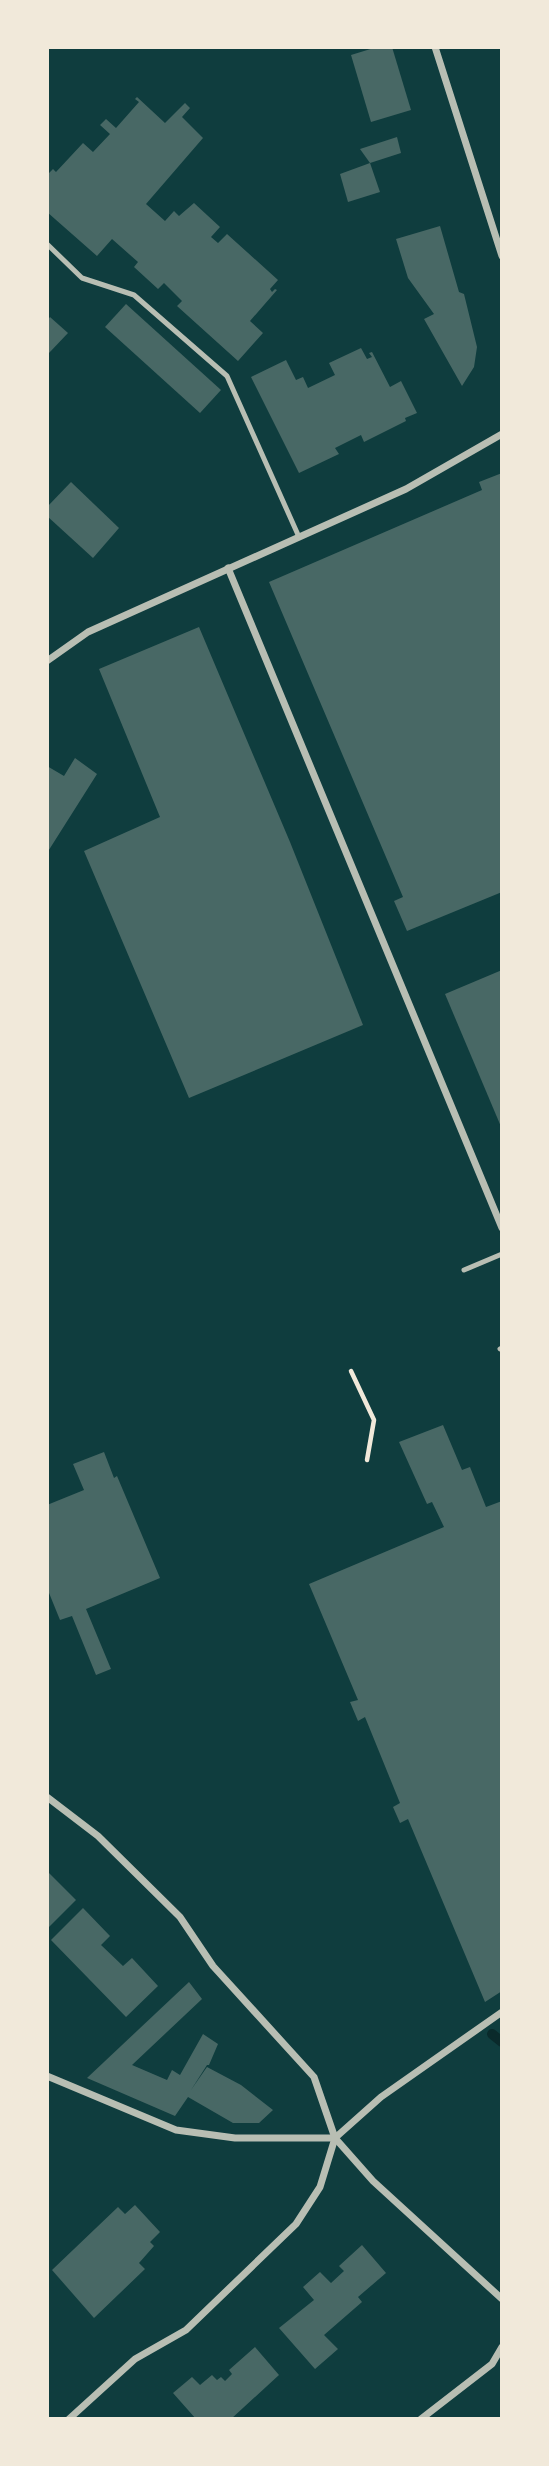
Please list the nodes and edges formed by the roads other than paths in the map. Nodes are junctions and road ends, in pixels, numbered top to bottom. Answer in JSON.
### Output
{"nodes":[{"id":1,"x":435,"y":47,"type":"edge"},
{"id":2,"x":47,"y":244,"type":"edge"},
{"id":3,"x":502,"y":256,"type":"edge"},
{"id":4,"x":502,"y":434,"type":"edge"},
{"id":5,"x":299,"y":537,"type":"junction"},
{"id":6,"x":228,"y":568,"type":"junction"},
{"id":7,"x":47,"y":661,"type":"edge"},
{"id":8,"x":502,"y":1227,"type":"edge"},
{"id":9,"x":502,"y":1254,"type":"edge"},
{"id":10,"x":464,"y":1270,"type":"dead end"},
{"id":11,"x":47,"y":1797,"type":"edge"},
{"id":12,"x":502,"y":2012,"type":"edge"},
{"id":13,"x":47,"y":2076,"type":"edge"},
{"id":14,"x":335,"y":2138,"type":"junction"},
{"id":15,"x":502,"y":2299,"type":"edge"},
{"id":16,"x":502,"y":2347,"type":"edge"},
{"id":17,"x":69,"y":2419,"type":"edge"},
{"id":18,"x":421,"y":2419,"type":"edge"}],
"edges":[{"from":1,"to":3,"type":"street"},
{"from":2,"to":5,"type":"lane"},
{"from":4,"to":5,"type":"street"},
{"from":5,"to":6,"type":"street"},
{"from":6,"to":7,"type":"street"},
{"from":6,"to":8,"type":"street"},
{"from":9,"to":10,"type":"lane"},
{"from":11,"to":14,"type":"street"},
{"from":12,"to":14,"type":"street"},
{"from":13,"to":14,"type":"street"},
{"from":14,"to":15,"type":"street"},
{"from":14,"to":17,"type":"street"},
{"from":16,"to":18,"type":"street"}]}
